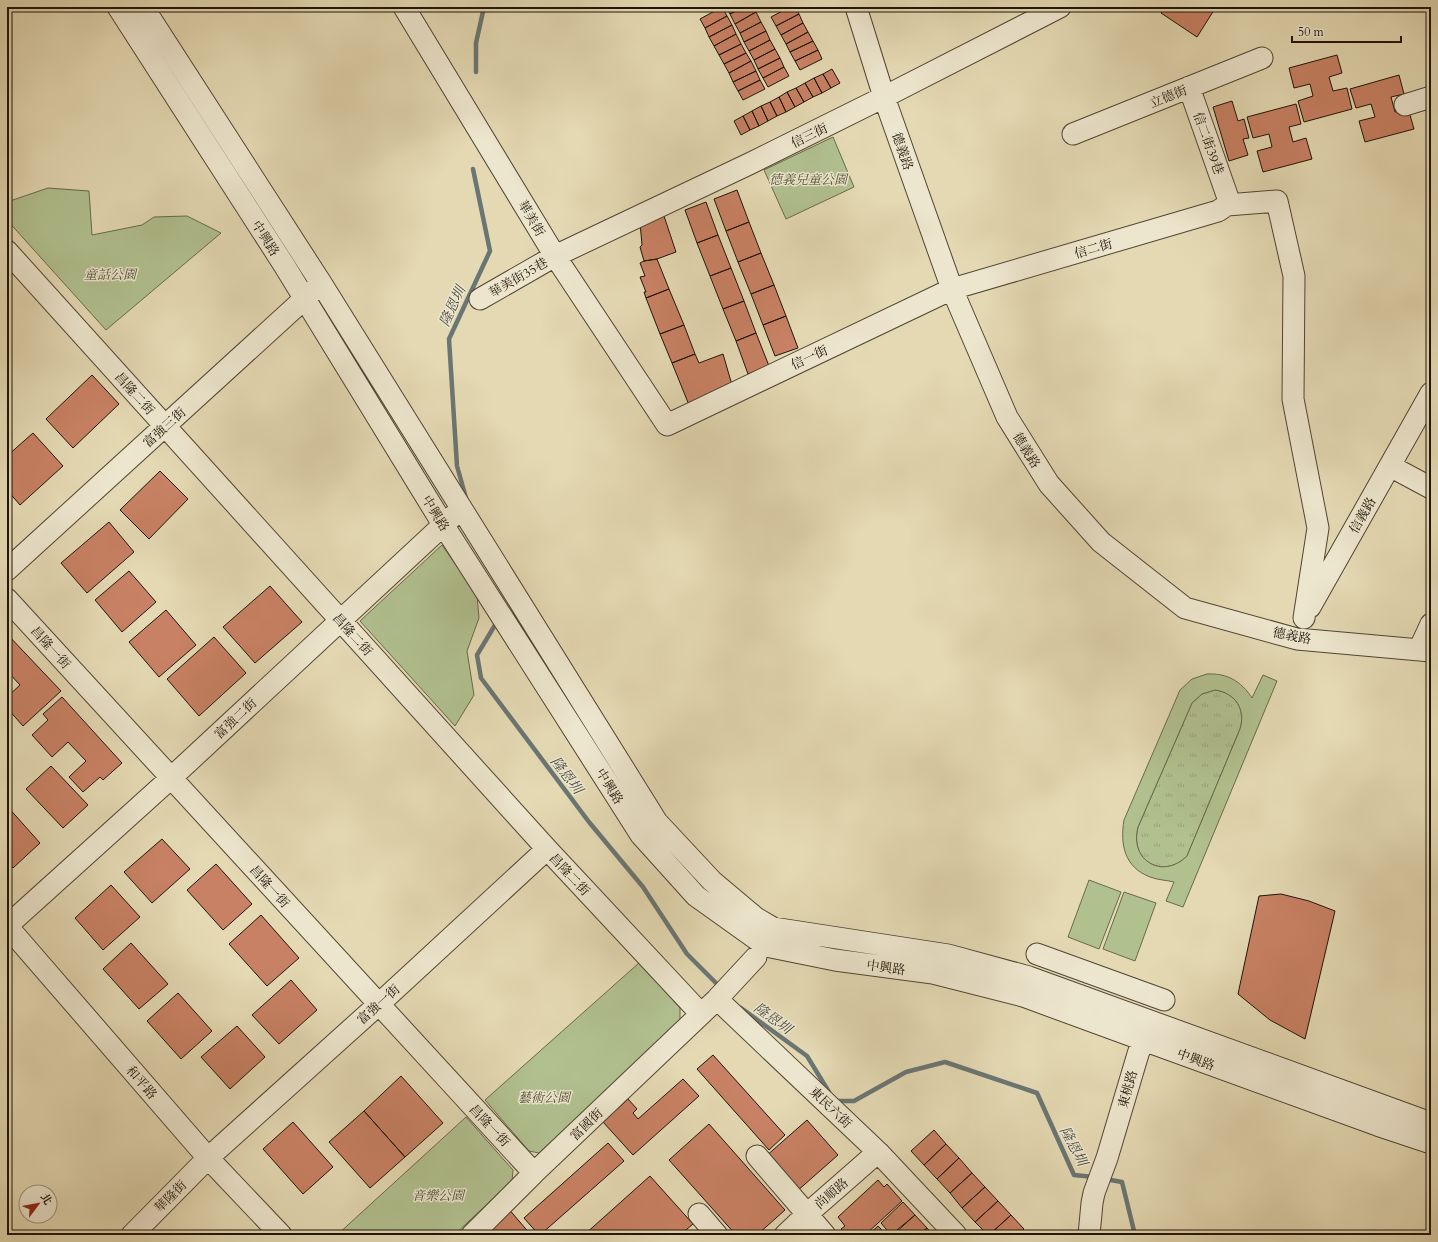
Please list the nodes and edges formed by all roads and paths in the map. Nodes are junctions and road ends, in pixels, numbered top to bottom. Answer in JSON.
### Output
{"nodes":[{"id":1,"x":118,"y":7,"type":"edge"},
{"id":2,"x":143,"y":7,"type":"edge"},
{"id":3,"x":404,"y":7,"type":"edge"},
{"id":4,"x":856,"y":7,"type":"edge"},
{"id":5,"x":1060,"y":7,"type":"edge"},
{"id":6,"x":1262,"y":58,"type":"dead end"},
{"id":7,"x":1189,"y":87,"type":"junction"},
{"id":8,"x":884,"y":97,"type":"junction"},
{"id":9,"x":1431,"y":97,"type":"edge"},
{"id":10,"x":1405,"y":105,"type":"dead end"},
{"id":11,"x":1073,"y":134,"type":"dead end"},
{"id":12,"x":1228,"y":202,"type":"junction"},
{"id":13,"x":7,"y":251,"type":"edge"},
{"id":14,"x":555,"y":256,"type":"junction"},
{"id":15,"x":321,"y":283,"type":"junction"},
{"id":16,"x":952,"y":289,"type":"junction"},
{"id":17,"x":304,"y":298,"type":"junction"},
{"id":18,"x":480,"y":299,"type":"dead end"},
{"id":19,"x":1431,"y":393,"type":"edge"},
{"id":20,"x":667,"y":425,"type":"joint"},
{"id":21,"x":165,"y":426,"type":"junction"},
{"id":22,"x":1390,"y":466,"type":"junction"},
{"id":23,"x":1431,"y":488,"type":"edge"},
{"id":24,"x":461,"y":508,"type":"junction"},
{"id":25,"x":444,"y":526,"type":"junction"},
{"id":26,"x":7,"y":570,"type":"edge"},
{"id":27,"x":7,"y":599,"type":"edge"},
{"id":28,"x":1304,"y":618,"type":"junction"},
{"id":29,"x":341,"y":620,"type":"junction"},
{"id":30,"x":1431,"y":624,"type":"edge"},
{"id":31,"x":1297,"y":639,"type":"junction"},
{"id":32,"x":1425,"y":650,"type":"edge"},
{"id":33,"x":171,"y":778,"type":"junction"},
{"id":34,"x":547,"y":849,"type":"junction"},
{"id":35,"x":7,"y":926,"type":"edge"},
{"id":36,"x":1037,"y":954,"type":"dead end"},
{"id":37,"x":756,"y":957,"type":"dead end"},
{"id":38,"x":719,"y":997,"type":"junction"},
{"id":39,"x":1164,"y":1000,"type":"dead end"},
{"id":40,"x":378,"y":1004,"type":"junction"},
{"id":41,"x":701,"y":1014,"type":"junction"},
{"id":42,"x":1150,"y":1021,"type":"junction"},
{"id":43,"x":1143,"y":1040,"type":"junction"},
{"id":44,"x":1431,"y":1123,"type":"edge"},
{"id":45,"x":1431,"y":1142,"type":"edge"},
{"id":46,"x":878,"y":1152,"type":"junction"},
{"id":47,"x":756,"y":1156,"type":"dead end"},
{"id":48,"x":208,"y":1158,"type":"junction"},
{"id":49,"x":534,"y":1173,"type":"junction"},
{"id":50,"x":699,"y":1214,"type":"dead end"},
{"id":51,"x":806,"y":1215,"type":"junction"},
{"id":52,"x":132,"y":1235,"type":"edge"},
{"id":53,"x":281,"y":1235,"type":"edge"},
{"id":54,"x":472,"y":1235,"type":"edge"},
{"id":55,"x":717,"y":1235,"type":"edge"},
{"id":56,"x":786,"y":1235,"type":"edge"},
{"id":57,"x":825,"y":1235,"type":"edge"},
{"id":58,"x":956,"y":1235,"type":"edge"},
{"id":59,"x":1089,"y":1235,"type":"edge"}],
"edges":[{"from":1,"to":17,"type":"street","name":"中興路"},
{"from":2,"to":15,"type":"street","name":"中興路"},
{"from":3,"to":14,"type":"street","name":"華美街"},
{"from":4,"to":8,"type":"street","name":"德義路"},
{"from":5,"to":8,"type":"street","name":"信三街"},
{"from":6,"to":7,"type":"street","name":"立德街"},
{"from":7,"to":11,"type":"street","name":"立德街"},
{"from":7,"to":12,"type":"street","name":"信二街39巷"},
{"from":8,"to":14,"type":"street","name":"信三街"},
{"from":8,"to":16,"type":"street","name":"德義路"},
{"from":9,"to":10,"type":"street"},
{"from":12,"to":16,"type":"street","name":"信二街"},
{"from":12,"to":28,"type":"street"},
{"from":13,"to":21,"type":"street","name":"昌隆二街"},
{"from":14,"to":18,"type":"street","name":"華美街35巷"},
{"from":14,"to":20,"type":"street","name":"華美街"},
{"from":15,"to":17,"type":"street","name":"富強三街"},
{"from":15,"to":24,"type":"street","name":"中興路"},
{"from":16,"to":20,"type":"street","name":"信一街"},
{"from":16,"to":31,"type":"street","name":"德義路"},
{"from":17,"to":21,"type":"street","name":"富強三街"},
{"from":17,"to":25,"type":"street","name":"中興路"},
{"from":19,"to":22,"type":"street","name":"信義路"},
{"from":21,"to":26,"type":"street","name":"富強三街"},
{"from":21,"to":29,"type":"street","name":"昌隆二街"},
{"from":22,"to":23,"type":"street"},
{"from":22,"to":28,"type":"street","name":"信義路"},
{"from":24,"to":25,"type":"street","name":"富強二街"},
{"from":24,"to":42,"type":"street","name":"中興路"},
{"from":25,"to":29,"type":"street","name":"富強二街"},
{"from":25,"to":43,"type":"street","name":"中興路"},
{"from":27,"to":33,"type":"street","name":"昌隆一街"},
{"from":28,"to":31,"type":"street","name":"信義路"},
{"from":29,"to":33,"type":"street","name":"富強二街"},
{"from":29,"to":34,"type":"street","name":"昌隆二街"},
{"from":30,"to":32,"type":"street"},
{"from":31,"to":32,"type":"street","name":"德義路"},
{"from":33,"to":35,"type":"street","name":"富強二街"},
{"from":33,"to":40,"type":"street","name":"昌隆一街"},
{"from":34,"to":40,"type":"street","name":"富強一街"},
{"from":34,"to":41,"type":"street","name":"昌隆二街"},
{"from":35,"to":48,"type":"street","name":"和平路"},
{"from":36,"to":39,"type":"street"},
{"from":37,"to":38,"type":"street"},
{"from":38,"to":41,"type":"street"},
{"from":38,"to":46,"type":"street","name":"東民六街"},
{"from":40,"to":48,"type":"street","name":"富強一街"},
{"from":40,"to":49,"type":"street","name":"昌隆一街"},
{"from":41,"to":49,"type":"street","name":"富國街"},
{"from":42,"to":43,"type":"street","name":"東桃路"},
{"from":42,"to":44,"type":"street","name":"中興路"},
{"from":43,"to":45,"type":"street","name":"中興路"},
{"from":43,"to":59,"type":"street","name":"東桃路"},
{"from":46,"to":51,"type":"street","name":"尚順路"},
{"from":46,"to":58,"type":"street","name":"東民六街"},
{"from":47,"to":51,"type":"street"},
{"from":48,"to":52,"type":"street","name":"華隆街"},
{"from":48,"to":53,"type":"street","name":"和平路"},
{"from":49,"to":54,"type":"street","name":"富國街"},
{"from":50,"to":55,"type":"street"},
{"from":51,"to":56,"type":"street","name":"尚順路"},
{"from":51,"to":57,"type":"street"}]}
